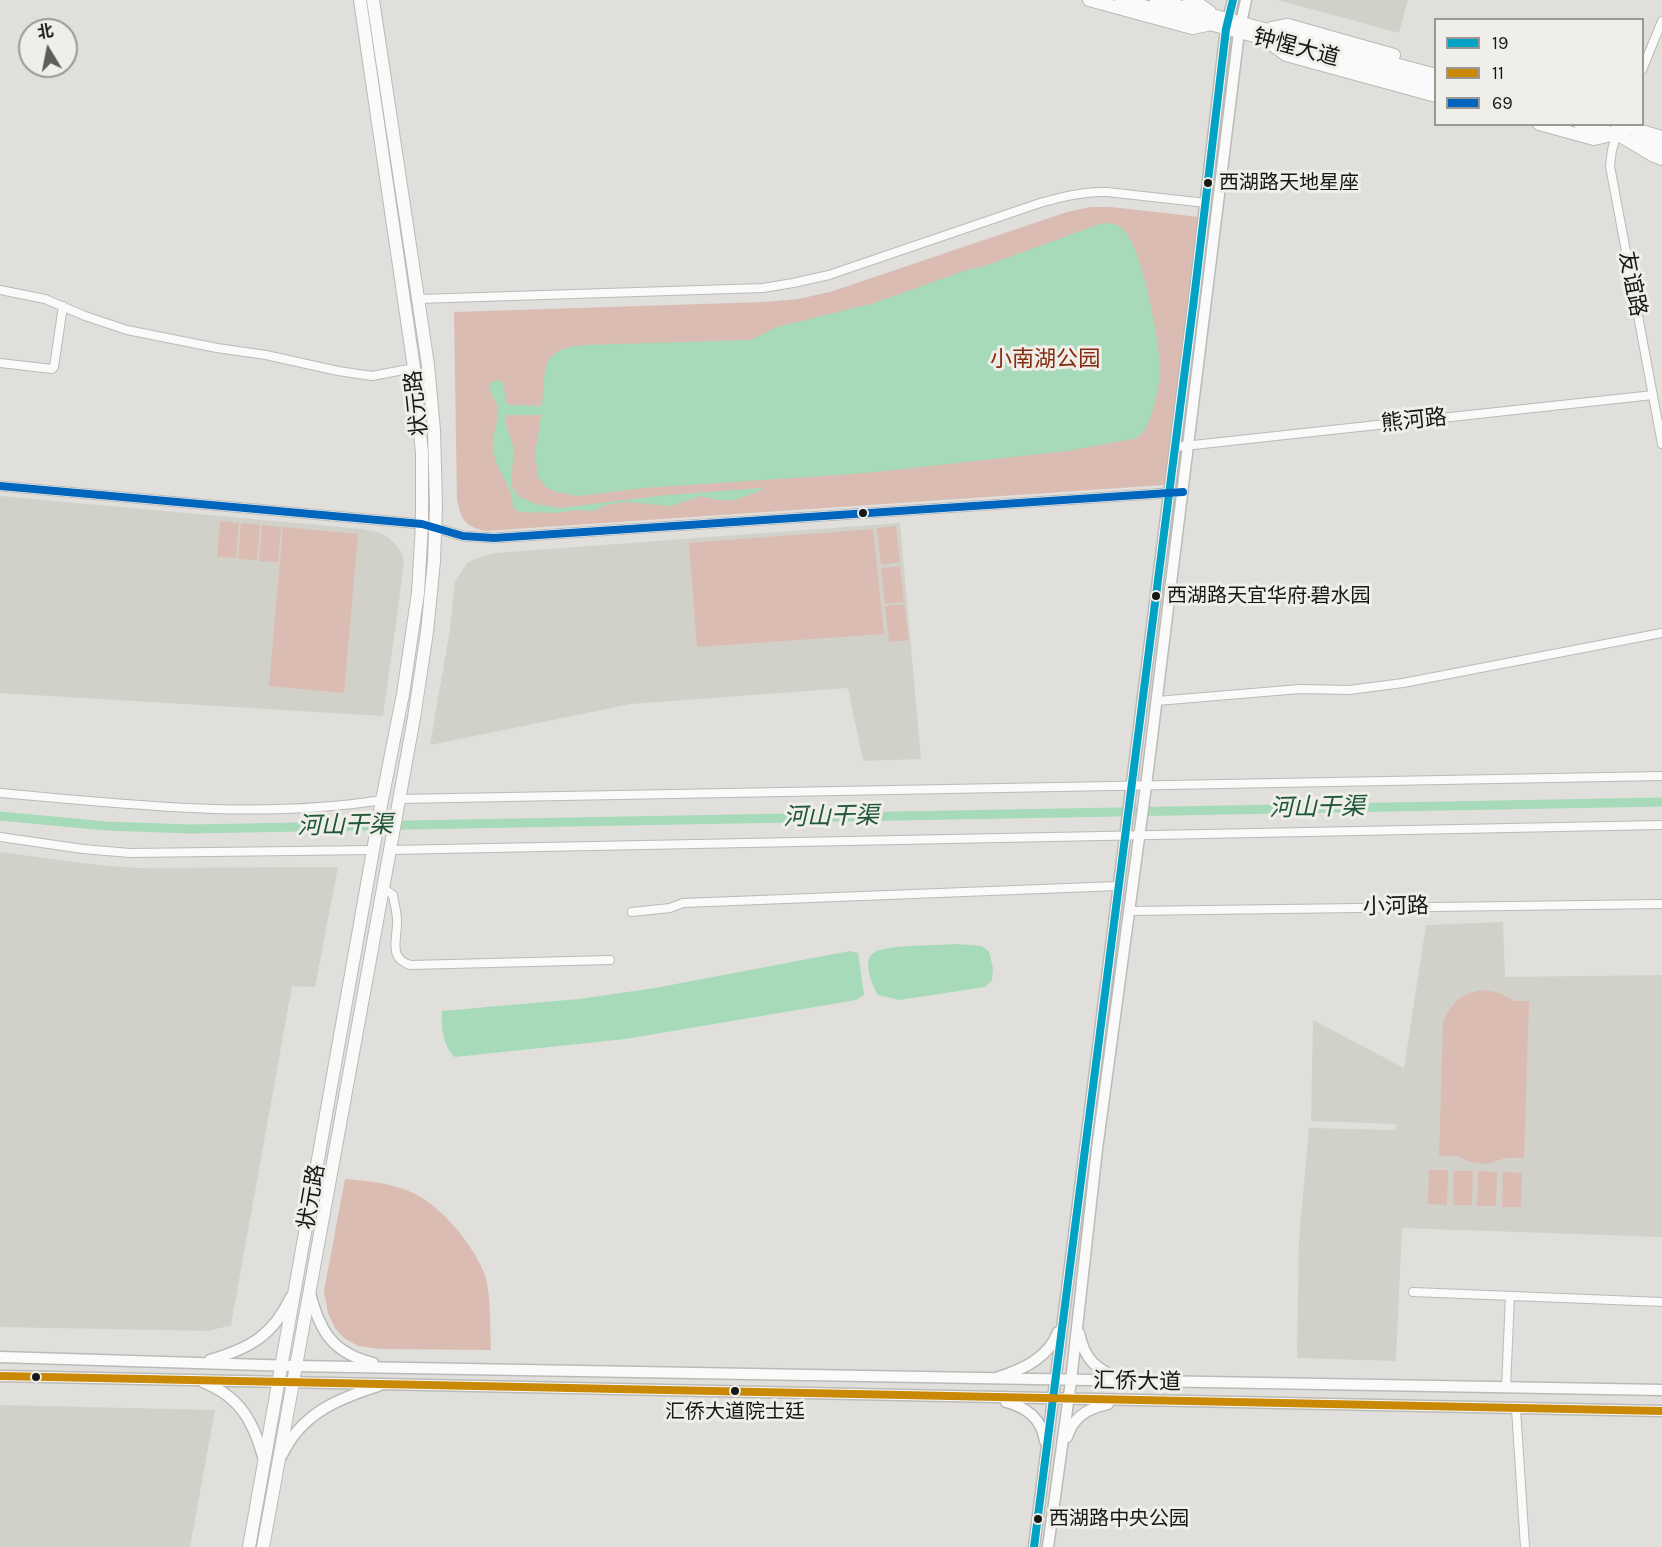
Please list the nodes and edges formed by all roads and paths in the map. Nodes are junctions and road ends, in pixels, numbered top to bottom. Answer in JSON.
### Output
{"nodes":[{"id":1,"x":360,"y":0,"type":"edge"},
{"id":2,"x":373,"y":0,"type":"edge"},
{"id":3,"x":1089,"y":0,"type":"edge"},
{"id":4,"x":1121,"y":0,"type":"edge"},
{"id":5,"x":1156,"y":0,"type":"edge"},
{"id":6,"x":1189,"y":0,"type":"edge"},
{"id":7,"x":1233,"y":0,"type":"edge"},
{"id":8,"x":1246,"y":0,"type":"edge"},
{"id":9,"x":1662,"y":21,"type":"edge"},
{"id":10,"x":1227,"y":24,"type":"junction"},
{"id":11,"x":1266,"y":34,"type":"junction"},
{"id":12,"x":1434,"y":65,"type":"edge"},
{"id":13,"x":1644,"y":65,"type":"edge"},
{"id":14,"x":1434,"y":75,"type":"edge"},
{"id":15,"x":1434,"y":85,"type":"edge"},
{"id":16,"x":1434,"y":95,"type":"edge"},
{"id":17,"x":1546,"y":126,"type":"edge"},
{"id":18,"x":1619,"y":127,"type":"edge"},
{"id":19,"x":1662,"y":131,"type":"edge"},
{"id":20,"x":1662,"y":137,"type":"edge"},
{"id":21,"x":1662,"y":147,"type":"edge"},
{"id":22,"x":1662,"y":159,"type":"edge"},
{"id":23,"x":1206,"y":203,"type":"junction"},
{"id":24,"x":0,"y":290,"type":"edge"},
{"id":25,"x":418,"y":299,"type":"junction"},
{"id":26,"x":63,"y":306,"type":"junction"},
{"id":27,"x":0,"y":363,"type":"edge"},
{"id":28,"x":414,"y":368,"type":"junction"},
{"id":29,"x":1653,"y":395,"type":"junction"},
{"id":30,"x":1662,"y":444,"type":"edge"},
{"id":31,"x":1188,"y":446,"type":"junction"},
{"id":32,"x":1175,"y":447,"type":"junction"},
{"id":33,"x":0,"y":486,"type":"edge"},
{"id":34,"x":1170,"y":492,"type":"junction"},
{"id":35,"x":1183,"y":492,"type":"junction"},
{"id":36,"x":422,"y":524,"type":"junction"},
{"id":37,"x":435,"y":527,"type":"junction"},
{"id":38,"x":1662,"y":633,"type":"edge"},
{"id":39,"x":1156,"y":701,"type":"junction"},
{"id":40,"x":1662,"y":776,"type":"edge"},
{"id":41,"x":1132,"y":789,"type":"junction"},
{"id":42,"x":1145,"y":789,"type":"junction"},
{"id":43,"x":0,"y":792,"type":"edge"},
{"id":44,"x":398,"y":802,"type":"junction"},
{"id":45,"x":382,"y":803,"type":"junction"},
{"id":46,"x":1662,"y":825,"type":"edge"},
{"id":47,"x":1125,"y":833,"type":"junction"},
{"id":48,"x":1139,"y":833,"type":"junction"},
{"id":49,"x":0,"y":837,"type":"edge"},
{"id":50,"x":374,"y":849,"type":"junction"},
{"id":51,"x":390,"y":850,"type":"junction"},
{"id":52,"x":1118,"y":886,"type":"junction"},
{"id":53,"x":383,"y":888,"type":"junction"},
{"id":54,"x":1662,"y":904,"type":"edge"},
{"id":55,"x":1130,"y":911,"type":"junction"},
{"id":56,"x":632,"y":912,"type":"dead end"},
{"id":57,"x":610,"y":960,"type":"dead end"},
{"id":58,"x":295,"y":1288,"type":"junction"},
{"id":59,"x":309,"y":1290,"type":"junction"},
{"id":60,"x":1413,"y":1292,"type":"dead end"},
{"id":61,"x":1510,"y":1296,"type":"junction"},
{"id":62,"x":1662,"y":1302,"type":"edge"},
{"id":63,"x":1064,"y":1317,"type":"junction"},
{"id":64,"x":1077,"y":1320,"type":"junction"},
{"id":65,"x":0,"y":1357,"type":"edge"},
{"id":66,"x":198,"y":1364,"type":"junction"},
{"id":67,"x":282,"y":1365,"type":"junction"},
{"id":68,"x":295,"y":1366,"type":"junction"},
{"id":69,"x":388,"y":1367,"type":"junction"},
{"id":70,"x":0,"y":1376,"type":"edge"},
{"id":71,"x":197,"y":1379,"type":"junction"},
{"id":72,"x":992,"y":1379,"type":"junction"},
{"id":73,"x":280,"y":1380,"type":"junction"},
{"id":74,"x":293,"y":1380,"type":"junction"},
{"id":75,"x":1056,"y":1380,"type":"junction"},
{"id":76,"x":1071,"y":1381,"type":"junction"},
{"id":77,"x":1122,"y":1382,"type":"junction"},
{"id":78,"x":388,"y":1383,"type":"junction"},
{"id":79,"x":1506,"y":1388,"type":"junction"},
{"id":80,"x":1662,"y":1390,"type":"edge"},
{"id":81,"x":991,"y":1398,"type":"junction"},
{"id":82,"x":1053,"y":1400,"type":"junction"},
{"id":83,"x":1068,"y":1400,"type":"junction"},
{"id":84,"x":1121,"y":1401,"type":"junction"},
{"id":85,"x":1516,"y":1409,"type":"junction"},
{"id":86,"x":1662,"y":1411,"type":"edge"},
{"id":87,"x":1046,"y":1455,"type":"junction"},
{"id":88,"x":1060,"y":1457,"type":"junction"},
{"id":89,"x":265,"y":1462,"type":"junction"},
{"id":90,"x":278,"y":1463,"type":"junction"},
{"id":91,"x":249,"y":1547,"type":"edge"},
{"id":92,"x":263,"y":1547,"type":"edge"},
{"id":93,"x":1034,"y":1547,"type":"edge"},
{"id":94,"x":1048,"y":1547,"type":"edge"},
{"id":95,"x":1525,"y":1547,"type":"edge"}],
"edges":[{"from":1,"to":28,"type":"main road","name":"状元路"},
{"from":2,"to":25,"type":"main road","name":"状元路"},
{"from":3,"to":10,"type":"main road"},
{"from":4,"to":10,"type":"main road","name":"钟惺大道"},
{"from":5,"to":10,"type":"main road","name":"钟惺大道"},
{"from":6,"to":10,"type":"main road"},
{"from":7,"to":10,"type":"main road"},
{"from":8,"to":10,"type":"main road"},
{"from":9,"to":13,"type":"street"},
{"from":10,"to":11,"type":"main road","name":"钟惺大道"},
{"from":10,"to":23,"type":"main road"},
{"from":10,"to":31,"type":"main road"},
{"from":11,"to":12,"type":"main road"},
{"from":11,"to":14,"type":"main road","name":"钟惺大道"},
{"from":11,"to":15,"type":"main road","name":"钟惺大道"},
{"from":11,"to":16,"type":"main road"},
{"from":17,"to":18,"type":"main road"},
{"from":18,"to":19,"type":"main road"},
{"from":18,"to":20,"type":"main road"},
{"from":18,"to":21,"type":"main road"},
{"from":18,"to":22,"type":"main road"},
{"from":18,"to":29,"type":"street","name":"友谊路"},
{"from":23,"to":25,"type":"street"},
{"from":23,"to":32,"type":"main road"},
{"from":24,"to":26,"type":"street"},
{"from":25,"to":37,"type":"main road","name":"状元路"},
{"from":26,"to":27,"type":"street"},
{"from":26,"to":28,"type":"street"},
{"from":28,"to":36,"type":"main road","name":"状元路"},
{"from":29,"to":30,"type":"street","name":"友谊路"},
{"from":29,"to":31,"type":"street","name":"熊河路"},
{"from":31,"to":32,"type":"street","name":"熊河路"},
{"from":31,"to":35,"type":"main road"},
{"from":32,"to":34,"type":"main road"},
{"from":33,"to":36,"type":"street"},
{"from":34,"to":35,"type":"street"},
{"from":34,"to":37,"type":"street"},
{"from":34,"to":41,"type":"main road"},
{"from":35,"to":39,"type":"main road"},
{"from":36,"to":37,"type":"street"},
{"from":36,"to":45,"type":"main road","name":"状元路"},
{"from":37,"to":44,"type":"main road","name":"状元路"},
{"from":38,"to":39,"type":"street"},
{"from":39,"to":42,"type":"main road"},
{"from":40,"to":42,"type":"street"},
{"from":41,"to":42,"type":"street"},
{"from":41,"to":44,"type":"street"},
{"from":41,"to":47,"type":"main road"},
{"from":42,"to":48,"type":"main road"},
{"from":43,"to":45,"type":"street"},
{"from":44,"to":51,"type":"main road","name":"状元路"},
{"from":45,"to":50,"type":"main road","name":"状元路"},
{"from":46,"to":48,"type":"street"},
{"from":47,"to":48,"type":"street"},
{"from":47,"to":51,"type":"street"},
{"from":47,"to":52,"type":"main road"},
{"from":48,"to":55,"type":"main road"},
{"from":49,"to":50,"type":"street"},
{"from":50,"to":58,"type":"main road","name":"状元路"},
{"from":51,"to":53,"type":"main road","name":"状元路"},
{"from":52,"to":56,"type":"street"},
{"from":52,"to":63,"type":"main road"},
{"from":53,"to":57,"type":"street"},
{"from":53,"to":59,"type":"main road","name":"状元路"},
{"from":54,"to":55,"type":"street","name":"小河路"},
{"from":55,"to":64,"type":"main road"},
{"from":58,"to":66,"type":"main road"},
{"from":58,"to":67,"type":"main road","name":"状元路"},
{"from":59,"to":68,"type":"main road","name":"状元路"},
{"from":59,"to":69,"type":"main road"},
{"from":60,"to":61,"type":"street"},
{"from":61,"to":62,"type":"street"},
{"from":61,"to":79,"type":"street"},
{"from":63,"to":72,"type":"main road"},
{"from":63,"to":75,"type":"main road"},
{"from":64,"to":76,"type":"main road"},
{"from":64,"to":77,"type":"main road"},
{"from":65,"to":66,"type":"main road","name":"汇侨大道"},
{"from":66,"to":67,"type":"main road","name":"汇侨大道"},
{"from":66,"to":71,"type":"main road"},
{"from":67,"to":68,"type":"main road","name":"汇侨大道"},
{"from":67,"to":73,"type":"main road","name":"状元路"},
{"from":68,"to":69,"type":"main road","name":"汇侨大道"},
{"from":68,"to":74,"type":"main road","name":"状元路"},
{"from":69,"to":72,"type":"main road","name":"汇侨大道"},
{"from":70,"to":71,"type":"main road","name":"汇侨大道"},
{"from":71,"to":73,"type":"main road","name":"汇侨大道"},
{"from":71,"to":89,"type":"main road"},
{"from":72,"to":75,"type":"main road","name":"汇侨大道"},
{"from":73,"to":74,"type":"main road","name":"汇侨大道"},
{"from":73,"to":89,"type":"main road","name":"状元路"},
{"from":74,"to":78,"type":"main road","name":"汇侨大道"},
{"from":74,"to":90,"type":"main road","name":"状元路"},
{"from":75,"to":76,"type":"main road","name":"汇侨大道"},
{"from":75,"to":82,"type":"main road"},
{"from":76,"to":77,"type":"main road","name":"汇侨大道"},
{"from":76,"to":83,"type":"main road"},
{"from":77,"to":79,"type":"main road","name":"汇侨大道"},
{"from":78,"to":81,"type":"main road","name":"汇侨大道"},
{"from":78,"to":90,"type":"main road"},
{"from":79,"to":80,"type":"main road","name":"汇侨大道"},
{"from":81,"to":82,"type":"main road","name":"汇侨大道"},
{"from":81,"to":87,"type":"main road"},
{"from":82,"to":83,"type":"main road","name":"汇侨大道"},
{"from":82,"to":87,"type":"main road"},
{"from":83,"to":84,"type":"main road","name":"汇侨大道"},
{"from":83,"to":88,"type":"main road"},
{"from":84,"to":85,"type":"main road","name":"汇侨大道"},
{"from":84,"to":88,"type":"main road"},
{"from":85,"to":86,"type":"main road","name":"汇侨大道"},
{"from":85,"to":95,"type":"street"},
{"from":87,"to":93,"type":"main road"},
{"from":88,"to":94,"type":"main road"},
{"from":89,"to":91,"type":"main road","name":"状元路"},
{"from":90,"to":92,"type":"main road","name":"状元路"}]}
